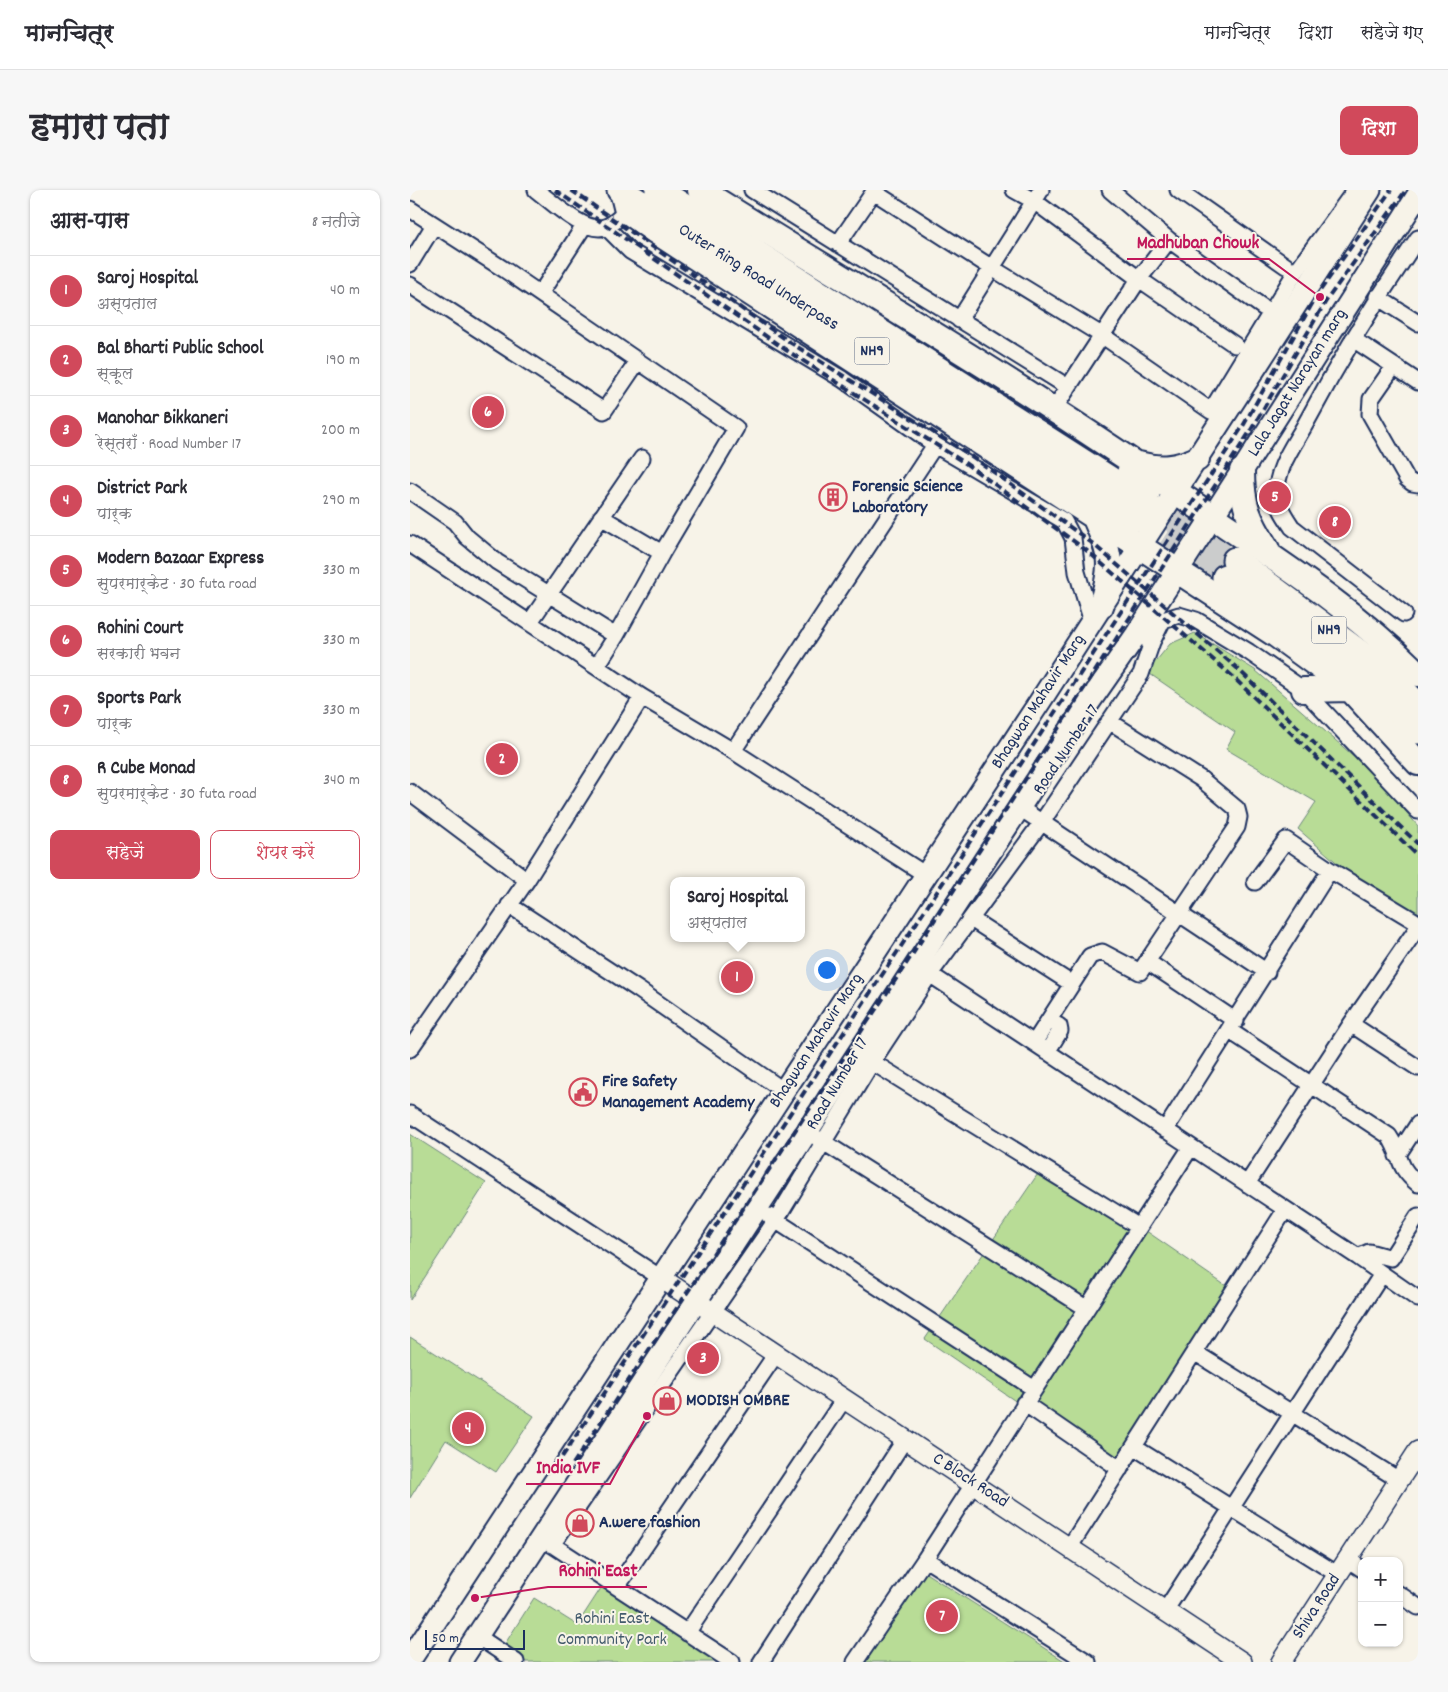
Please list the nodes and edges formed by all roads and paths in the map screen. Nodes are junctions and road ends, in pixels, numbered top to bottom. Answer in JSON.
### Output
{"nodes":[{"id":1,"x":536,"y":190,"type":"edge"},
{"id":2,"x":658,"y":190,"type":"edge"},
{"id":3,"x":700,"y":190,"type":"edge"},
{"id":4,"x":752,"y":190,"type":"edge"},
{"id":5,"x":1014,"y":190,"type":"edge"},
{"id":6,"x":1110,"y":190,"type":"edge"},
{"id":7,"x":1355,"y":190,"type":"edge"},
{"id":8,"x":1370,"y":190,"type":"edge"},
{"id":9,"x":874,"y":191,"type":"edge"},
{"id":10,"x":1182,"y":191,"type":"edge"},
{"id":11,"x":1037,"y":195,"type":"edge"},
{"id":12,"x":1418,"y":195,"type":"edge"},
{"id":13,"x":623,"y":197,"type":"edge"},
{"id":14,"x":410,"y":210,"type":"edge"},
{"id":15,"x":434,"y":224,"type":"junction"},
{"id":16,"x":584,"y":226,"type":"junction"},
{"id":17,"x":606,"y":227,"type":"junction"},
{"id":18,"x":1418,"y":238,"type":"edge"},
{"id":19,"x":1169,"y":240,"type":"junction"},
{"id":20,"x":838,"y":244,"type":"junction"},
{"id":21,"x":410,"y":264,"type":"edge"},
{"id":22,"x":1286,"y":266,"type":"dead end"},
{"id":23,"x":992,"y":268,"type":"junction"},
{"id":24,"x":1139,"y":279,"type":"junction"},
{"id":25,"x":410,"y":285,"type":"edge"},
{"id":26,"x":540,"y":294,"type":"junction"},
{"id":27,"x":1378,"y":297,"type":"junction"},
{"id":28,"x":1264,"y":308,"type":"dead end"},
{"id":29,"x":959,"y":320,"type":"junction"},
{"id":30,"x":1418,"y":323,"type":"edge"},
{"id":31,"x":1103,"y":336,"type":"junction"},
{"id":32,"x":1353,"y":338,"type":"junction"},
{"id":33,"x":1235,"y":344,"type":"dead end"},
{"id":34,"x":953,"y":348,"type":"junction"},
{"id":35,"x":638,"y":361,"type":"junction"},
{"id":36,"x":1394,"y":366,"type":"junction"},
{"id":37,"x":1418,"y":382,"type":"edge"},
{"id":38,"x":1068,"y":387,"type":"junction"},
{"id":39,"x":1054,"y":409,"type":"junction"},
{"id":40,"x":1218,"y":414,"type":"junction"},
{"id":41,"x":935,"y":446,"type":"junction"},
{"id":42,"x":642,"y":458,"type":"dead end"},
{"id":43,"x":1197,"y":459,"type":"junction"},
{"id":44,"x":1138,"y":464,"type":"junction"},
{"id":45,"x":1242,"y":471,"type":"junction"},
{"id":46,"x":1418,"y":484,"type":"edge"},
{"id":47,"x":410,"y":491,"type":"edge"},
{"id":48,"x":1176,"y":492,"type":"junction"},
{"id":49,"x":1094,"y":516,"type":"junction"},
{"id":50,"x":1213,"y":516,"type":"junction"},
{"id":51,"x":602,"y":518,"type":"junction"},
{"id":52,"x":410,"y":544,"type":"edge"},
{"id":53,"x":1140,"y":546,"type":"junction"},
{"id":54,"x":662,"y":553,"type":"junction"},
{"id":55,"x":1271,"y":555,"type":"junction"},
{"id":56,"x":1176,"y":570,"type":"junction"},
{"id":57,"x":549,"y":596,"type":"junction"},
{"id":58,"x":1097,"y":614,"type":"junction"},
{"id":59,"x":1404,"y":614,"type":"dead end"},
{"id":60,"x":530,"y":622,"type":"junction"},
{"id":61,"x":616,"y":636,"type":"junction"},
{"id":62,"x":1144,"y":638,"type":"junction"},
{"id":63,"x":597,"y":666,"type":"junction"},
{"id":64,"x":1418,"y":674,"type":"edge"},
{"id":65,"x":1350,"y":689,"type":"junction"},
{"id":66,"x":1304,"y":690,"type":"junction"},
{"id":67,"x":642,"y":697,"type":"junction"},
{"id":68,"x":1418,"y":705,"type":"edge"},
{"id":69,"x":1109,"y":721,"type":"junction"},
{"id":70,"x":1418,"y":731,"type":"edge"},
{"id":71,"x":733,"y":751,"type":"junction"},
{"id":72,"x":1418,"y":763,"type":"edge"},
{"id":73,"x":410,"y":792,"type":"edge"},
{"id":74,"x":1020,"y":808,"type":"junction"},
{"id":75,"x":1418,"y":811,"type":"edge"},
{"id":76,"x":1042,"y":822,"type":"junction"},
{"id":77,"x":1330,"y":870,"type":"junction"},
{"id":78,"x":926,"y":874,"type":"junction"},
{"id":79,"x":527,"y":880,"type":"junction"},
{"id":80,"x":1255,"y":882,"type":"dead end"},
{"id":81,"x":509,"y":905,"type":"junction"},
{"id":82,"x":1179,"y":914,"type":"junction"},
{"id":83,"x":970,"y":918,"type":"junction"},
{"id":84,"x":1418,"y":923,"type":"edge"},
{"id":85,"x":1418,"y":927,"type":"edge"},
{"id":86,"x":1148,"y":962,"type":"junction"},
{"id":87,"x":923,"y":970,"type":"junction"},
{"id":88,"x":1267,"y":972,"type":"junction"},
{"id":89,"x":1072,"y":984,"type":"junction"},
{"id":90,"x":1351,"y":1024,"type":"junction"},
{"id":91,"x":1233,"y":1026,"type":"junction"},
{"id":92,"x":1041,"y":1048,"type":"junction"},
{"id":93,"x":410,"y":1049,"type":"edge"},
{"id":94,"x":866,"y":1058,"type":"junction"},
{"id":95,"x":1418,"y":1068,"type":"edge"},
{"id":96,"x":1313,"y":1085,"type":"junction"},
{"id":97,"x":784,"y":1091,"type":"junction"},
{"id":98,"x":410,"y":1114,"type":"edge"},
{"id":99,"x":1418,"y":1124,"type":"edge"},
{"id":100,"x":1165,"y":1130,"type":"junction"},
{"id":101,"x":816,"y":1138,"type":"junction"},
{"id":102,"x":1191,"y":1147,"type":"junction"},
{"id":103,"x":1397,"y":1156,"type":"junction"},
{"id":104,"x":1247,"y":1184,"type":"junction"},
{"id":105,"x":1418,"y":1184,"type":"edge"},
{"id":106,"x":758,"y":1206,"type":"junction"},
{"id":107,"x":1285,"y":1210,"type":"junction"},
{"id":108,"x":1418,"y":1216,"type":"edge"},
{"id":109,"x":775,"y":1222,"type":"junction"},
{"id":110,"x":1139,"y":1226,"type":"junction"},
{"id":111,"x":1358,"y":1257,"type":"junction"},
{"id":112,"x":1382,"y":1274,"type":"junction"},
{"id":113,"x":661,"y":1278,"type":"junction"},
{"id":114,"x":1418,"y":1299,"type":"edge"},
{"id":115,"x":705,"y":1307,"type":"junction"},
{"id":116,"x":1086,"y":1308,"type":"junction"},
{"id":117,"x":1194,"y":1352,"type":"junction"},
{"id":118,"x":776,"y":1354,"type":"junction"},
{"id":119,"x":1034,"y":1388,"type":"junction"},
{"id":120,"x":844,"y":1399,"type":"junction"},
{"id":121,"x":1024,"y":1403,"type":"junction"},
{"id":122,"x":1292,"y":1413,"type":"junction"},
{"id":123,"x":905,"y":1439,"type":"junction"},
{"id":124,"x":1134,"y":1447,"type":"junction"},
{"id":125,"x":1418,"y":1451,"type":"edge"},
{"id":126,"x":1120,"y":1469,"type":"junction"},
{"id":127,"x":1399,"y":1480,"type":"junction"},
{"id":128,"x":972,"y":1482,"type":"junction"},
{"id":129,"x":1232,"y":1508,"type":"junction"},
{"id":130,"x":547,"y":1541,"type":"junction"},
{"id":131,"x":1070,"y":1548,"type":"junction"},
{"id":132,"x":925,"y":1559,"type":"junction"},
{"id":133,"x":1349,"y":1568,"type":"edge"},
{"id":134,"x":617,"y":1587,"type":"junction"},
{"id":135,"x":1403,"y":1597,"type":"edge"},
{"id":136,"x":1418,"y":1606,"type":"edge"},
{"id":137,"x":1165,"y":1611,"type":"junction"},
{"id":138,"x":687,"y":1632,"type":"junction"},
{"id":139,"x":477,"y":1636,"type":"junction"},
{"id":140,"x":410,"y":1660,"type":"edge"},
{"id":141,"x":460,"y":1662,"type":"edge"},
{"id":142,"x":516,"y":1662,"type":"edge"},
{"id":143,"x":732,"y":1662,"type":"edge"},
{"id":144,"x":762,"y":1662,"type":"edge"},
{"id":145,"x":855,"y":1662,"type":"edge"},
{"id":146,"x":1088,"y":1662,"type":"edge"},
{"id":147,"x":1242,"y":1662,"type":"edge"},
{"id":148,"x":1281,"y":1662,"type":"edge"}],
"edges":[{"from":1,"to":16,"type":"street"},
{"from":2,"to":13,"type":"highway","name":"Outer Ring Road Underpass","number":"NH9"},
{"from":3,"to":34,"type":"main road"},
{"from":4,"to":20,"type":"street"},
{"from":5,"to":11,"type":"street"},
{"from":6,"to":19,"type":"street"},
{"from":7,"to":40,"type":"street"},
{"from":8,"to":40,"type":"main road"},
{"from":9,"to":20,"type":"street"},
{"from":9,"to":23,"type":"street"},
{"from":10,"to":22,"type":"street"},
{"from":11,"to":23,"type":"street"},
{"from":11,"to":24,"type":"street"},
{"from":12,"to":45,"type":"main road","name":"Lala Jagat Narayan marg"},
{"from":13,"to":17,"type":"street"},
{"from":13,"to":49,"type":"main road"},
{"from":14,"to":15,"type":"street"},
{"from":15,"to":21,"type":"street"},
{"from":15,"to":26,"type":"street"},
{"from":16,"to":17,"type":"street"},
{"from":16,"to":26,"type":"street"},
{"from":17,"to":41,"type":"street"},
{"from":18,"to":27,"type":"street"},
{"from":19,"to":24,"type":"street"},
{"from":19,"to":28,"type":"street"},
{"from":20,"to":29,"type":"street"},
{"from":23,"to":29,"type":"street"},
{"from":23,"to":31,"type":"street"},
{"from":24,"to":31,"type":"street"},
{"from":24,"to":33,"type":"street"},
{"from":25,"to":35,"type":"street"},
{"from":26,"to":35,"type":"street"},
{"from":27,"to":30,"type":"street"},
{"from":27,"to":32,"type":"street"},
{"from":29,"to":38,"type":"street"},
{"from":31,"to":38,"type":"street"},
{"from":31,"to":40,"type":"street"},
{"from":32,"to":36,"type":"street"},
{"from":32,"to":59,"type":"street"},
{"from":34,"to":39,"type":"main road"},
{"from":34,"to":49,"type":"main road"},
{"from":35,"to":54,"type":"street"},
{"from":36,"to":37,"type":"street"},
{"from":36,"to":46,"type":"street"},
{"from":38,"to":39,"type":"street"},
{"from":39,"to":44,"type":"main road"},
{"from":40,"to":43,"type":"main road"},
{"from":41,"to":58,"type":"street"},
{"from":41,"to":71,"type":"street"},
{"from":42,"to":51,"type":"street"},
{"from":43,"to":44,"type":"main road"},
{"from":43,"to":48,"type":"main road"},
{"from":44,"to":48,"type":"main road"},
{"from":45,"to":50,"type":"main road","name":"Lala Jagat Narayan marg"},
{"from":45,"to":55,"type":"main road"},
{"from":47,"to":57,"type":"street"},
{"from":48,"to":50,"type":"main road"},
{"from":48,"to":53,"type":"main road"},
{"from":49,"to":53,"type":"main road"},
{"from":49,"to":58,"type":"main road"},
{"from":50,"to":55,"type":"main road"},
{"from":50,"to":56,"type":"main road","name":"Lala Jagat Narayan marg"},
{"from":51,"to":54,"type":"street"},
{"from":51,"to":57,"type":"street"},
{"from":52,"to":60,"type":"street"},
{"from":53,"to":56,"type":"main road"},
{"from":53,"to":58,"type":"main road","name":"Bhagwan Mahavir Marg"},
{"from":54,"to":61,"type":"street"},
{"from":55,"to":64,"type":"main road"},
{"from":56,"to":62,"type":"main road"},
{"from":56,"to":65,"type":"main road"},
{"from":57,"to":60,"type":"street"},
{"from":57,"to":61,"type":"street"},
{"from":58,"to":78,"type":"main road","name":"Bhagwan Mahavir Marg"},
{"from":60,"to":63,"type":"street"},
{"from":61,"to":63,"type":"street"},
{"from":62,"to":66,"type":"street","name":"Road Number 17"},
{"from":62,"to":69,"type":"street","name":"Road Number 17"},
{"from":62,"to":74,"type":"main road"},
{"from":63,"to":67,"type":"street"},
{"from":65,"to":66,"type":"main road"},
{"from":65,"to":72,"type":"main road"},
{"from":66,"to":75,"type":"street","name":"Road Number 17"},
{"from":67,"to":71,"type":"street"},
{"from":67,"to":79,"type":"street"},
{"from":68,"to":70,"type":"highway","number":"NH9"},
{"from":69,"to":76,"type":"street","name":"Road Number 17"},
{"from":69,"to":82,"type":"street"},
{"from":71,"to":78,"type":"street"},
{"from":73,"to":79,"type":"street"},
{"from":74,"to":76,"type":"street"},
{"from":74,"to":87,"type":"main road"},
{"from":76,"to":82,"type":"street"},
{"from":76,"to":83,"type":"street","name":"Road Number 17"},
{"from":77,"to":80,"type":"street"},
{"from":77,"to":84,"type":"street"},
{"from":77,"to":88,"type":"street"},
{"from":78,"to":97,"type":"main road","name":"Bhagwan Mahavir Marg"},
{"from":79,"to":81,"type":"street"},
{"from":81,"to":93,"type":"street"},
{"from":81,"to":97,"type":"street"},
{"from":82,"to":86,"type":"street"},
{"from":82,"to":88,"type":"street"},
{"from":83,"to":87,"type":"street","name":"Road Number 17"},
{"from":83,"to":89,"type":"street"},
{"from":85,"to":90,"type":"street"},
{"from":86,"to":89,"type":"street"},
{"from":86,"to":91,"type":"street"},
{"from":87,"to":92,"type":"street"},
{"from":87,"to":94,"type":"main road"},
{"from":88,"to":91,"type":"street"},
{"from":89,"to":92,"type":"street"},
{"from":90,"to":95,"type":"street"},
{"from":90,"to":96,"type":"street"},
{"from":91,"to":96,"type":"street"},
{"from":91,"to":100,"type":"street"},
{"from":92,"to":100,"type":"street"},
{"from":94,"to":101,"type":"main road"},
{"from":94,"to":110,"type":"street"},
{"from":96,"to":103,"type":"street"},
{"from":96,"to":104,"type":"street"},
{"from":97,"to":113,"type":"main road","name":"Bhagwan Mahavir Marg"},
{"from":98,"to":113,"type":"street"},
{"from":99,"to":103,"type":"street"},
{"from":100,"to":102,"type":"street"},
{"from":101,"to":106,"type":"main road"},
{"from":101,"to":109,"type":"street","name":"Road Number 17"},
{"from":101,"to":116,"type":"street"},
{"from":102,"to":104,"type":"street"},
{"from":102,"to":110,"type":"street"},
{"from":103,"to":105,"type":"street"},
{"from":104,"to":107,"type":"street"},
{"from":106,"to":109,"type":"street"},
{"from":106,"to":115,"type":"main road"},
{"from":107,"to":111,"type":"street"},
{"from":107,"to":117,"type":"street"},
{"from":108,"to":111,"type":"street"},
{"from":109,"to":115,"type":"street","name":"Road Number 17"},
{"from":109,"to":119,"type":"street"},
{"from":110,"to":116,"type":"street"},
{"from":111,"to":112,"type":"street"},
{"from":112,"to":114,"type":"street"},
{"from":112,"to":122,"type":"street"},
{"from":113,"to":115,"type":"street","name":"C Block Road"},
{"from":113,"to":140,"type":"main road","name":"Bhagwan Mahavir Marg"},
{"from":115,"to":118,"type":"street","name":"C Block Road"},
{"from":115,"to":130,"type":"main road"},
{"from":116,"to":119,"type":"street"},
{"from":117,"to":122,"type":"street"},
{"from":117,"to":124,"type":"street"},
{"from":118,"to":120,"type":"street","name":"C Block Road"},
{"from":118,"to":134,"type":"street"},
{"from":119,"to":121,"type":"street"},
{"from":120,"to":123,"type":"street","name":"C Block Road"},
{"from":120,"to":138,"type":"street"},
{"from":121,"to":126,"type":"street"},
{"from":121,"to":128,"type":"street"},
{"from":122,"to":127,"type":"street"},
{"from":122,"to":129,"type":"street"},
{"from":123,"to":128,"type":"street","name":"C Block Road"},
{"from":123,"to":144,"type":"street"},
{"from":124,"to":126,"type":"street"},
{"from":124,"to":129,"type":"street"},
{"from":125,"to":127,"type":"street","name":"Shiva Road"},
{"from":126,"to":131,"type":"street"},
{"from":127,"to":133,"type":"street","name":"Shiva Road"},
{"from":128,"to":131,"type":"street","name":"C Block Road"},
{"from":128,"to":132,"type":"street"},
{"from":129,"to":133,"type":"street"},
{"from":129,"to":137,"type":"street"},
{"from":130,"to":134,"type":"street"},
{"from":130,"to":139,"type":"main road"},
{"from":131,"to":137,"type":"street","name":"C Block Road"},
{"from":132,"to":145,"type":"street"},
{"from":132,"to":146,"type":"street"},
{"from":133,"to":148,"type":"street","name":"Shiva Road"},
{"from":134,"to":138,"type":"street"},
{"from":135,"to":136,"type":"street"},
{"from":137,"to":147,"type":"street","name":"C Block Road"},
{"from":138,"to":143,"type":"street"},
{"from":139,"to":141,"type":"main road"},
{"from":139,"to":142,"type":"street"}]}
